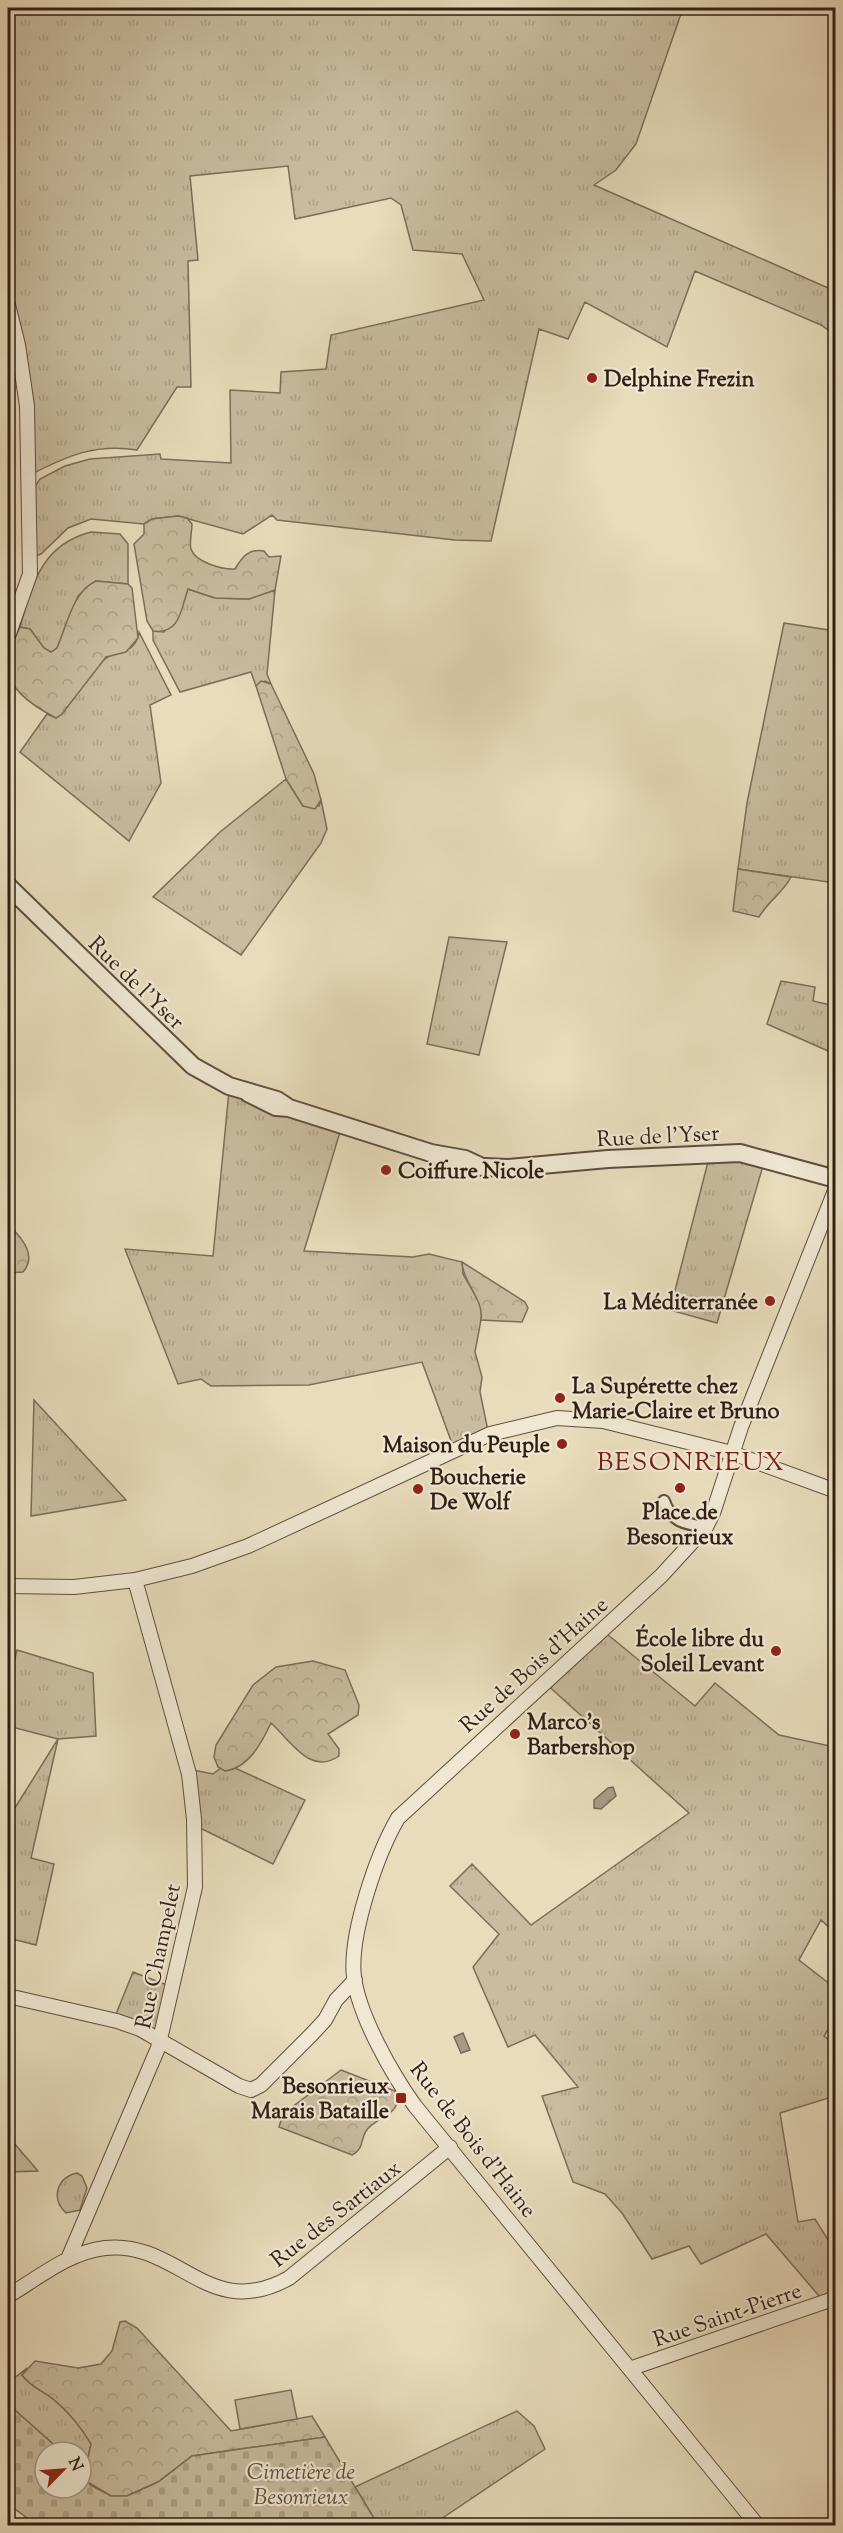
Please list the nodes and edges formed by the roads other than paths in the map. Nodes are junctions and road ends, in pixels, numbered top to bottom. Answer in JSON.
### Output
{"nodes":[{"id":1,"x":8,"y":305,"type":"edge"},
{"id":2,"x":8,"y":636,"type":"edge"},
{"id":3,"x":8,"y":886,"type":"edge"},
{"id":4,"x":836,"y":1179,"type":"edge"},
{"id":5,"x":836,"y":1188,"type":"edge"},
{"id":6,"x":732,"y":1453,"type":"junction"},
{"id":7,"x":836,"y":1491,"type":"edge"},
{"id":8,"x":664,"y":1501,"type":"dead end"},
{"id":9,"x":706,"y":1527,"type":"junction"},
{"id":10,"x":135,"y":1580,"type":"junction"},
{"id":11,"x":8,"y":1586,"type":"edge"},
{"id":12,"x":355,"y":1980,"type":"junction"},
{"id":13,"x":8,"y":1996,"type":"edge"},
{"id":14,"x":161,"y":2038,"type":"junction"},
{"id":15,"x":450,"y":2147,"type":"junction"},
{"id":16,"x":68,"y":2259,"type":"junction"},
{"id":17,"x":8,"y":2296,"type":"edge"},
{"id":18,"x":836,"y":2298,"type":"edge"},
{"id":19,"x":632,"y":2368,"type":"junction"},
{"id":20,"x":758,"y":2526,"type":"edge"}],
"edges":[{"from":1,"to":2,"type":"street"},
{"from":3,"to":4,"type":"street","name":"Rue de l'Yser"},
{"from":5,"to":6,"type":"street","name":"Rue de Bois d'Haine"},
{"from":6,"to":7,"type":"street"},
{"from":6,"to":9,"type":"street","name":"Rue de Bois d'Haine"},
{"from":6,"to":10,"type":"street"},
{"from":8,"to":9,"type":"street"},
{"from":9,"to":12,"type":"street","name":"Rue de Bois d'Haine"},
{"from":10,"to":11,"type":"street"},
{"from":10,"to":14,"type":"street","name":"Rue Champelet"},
{"from":12,"to":14,"type":"street"},
{"from":12,"to":15,"type":"street","name":"Rue de Bois d'Haine"},
{"from":13,"to":14,"type":"street"},
{"from":14,"to":16,"type":"street","name":"Rue Champelet"},
{"from":15,"to":16,"type":"street","name":"Rue des Sartiaux"},
{"from":15,"to":19,"type":"street","name":"Rue de Bois d'Haine"},
{"from":16,"to":17,"type":"street","name":"Rue des Sartiaux"},
{"from":18,"to":19,"type":"street","name":"Rue Saint-Pierre"},
{"from":19,"to":20,"type":"street","name":"Rue de Bois d'Haine"}]}
